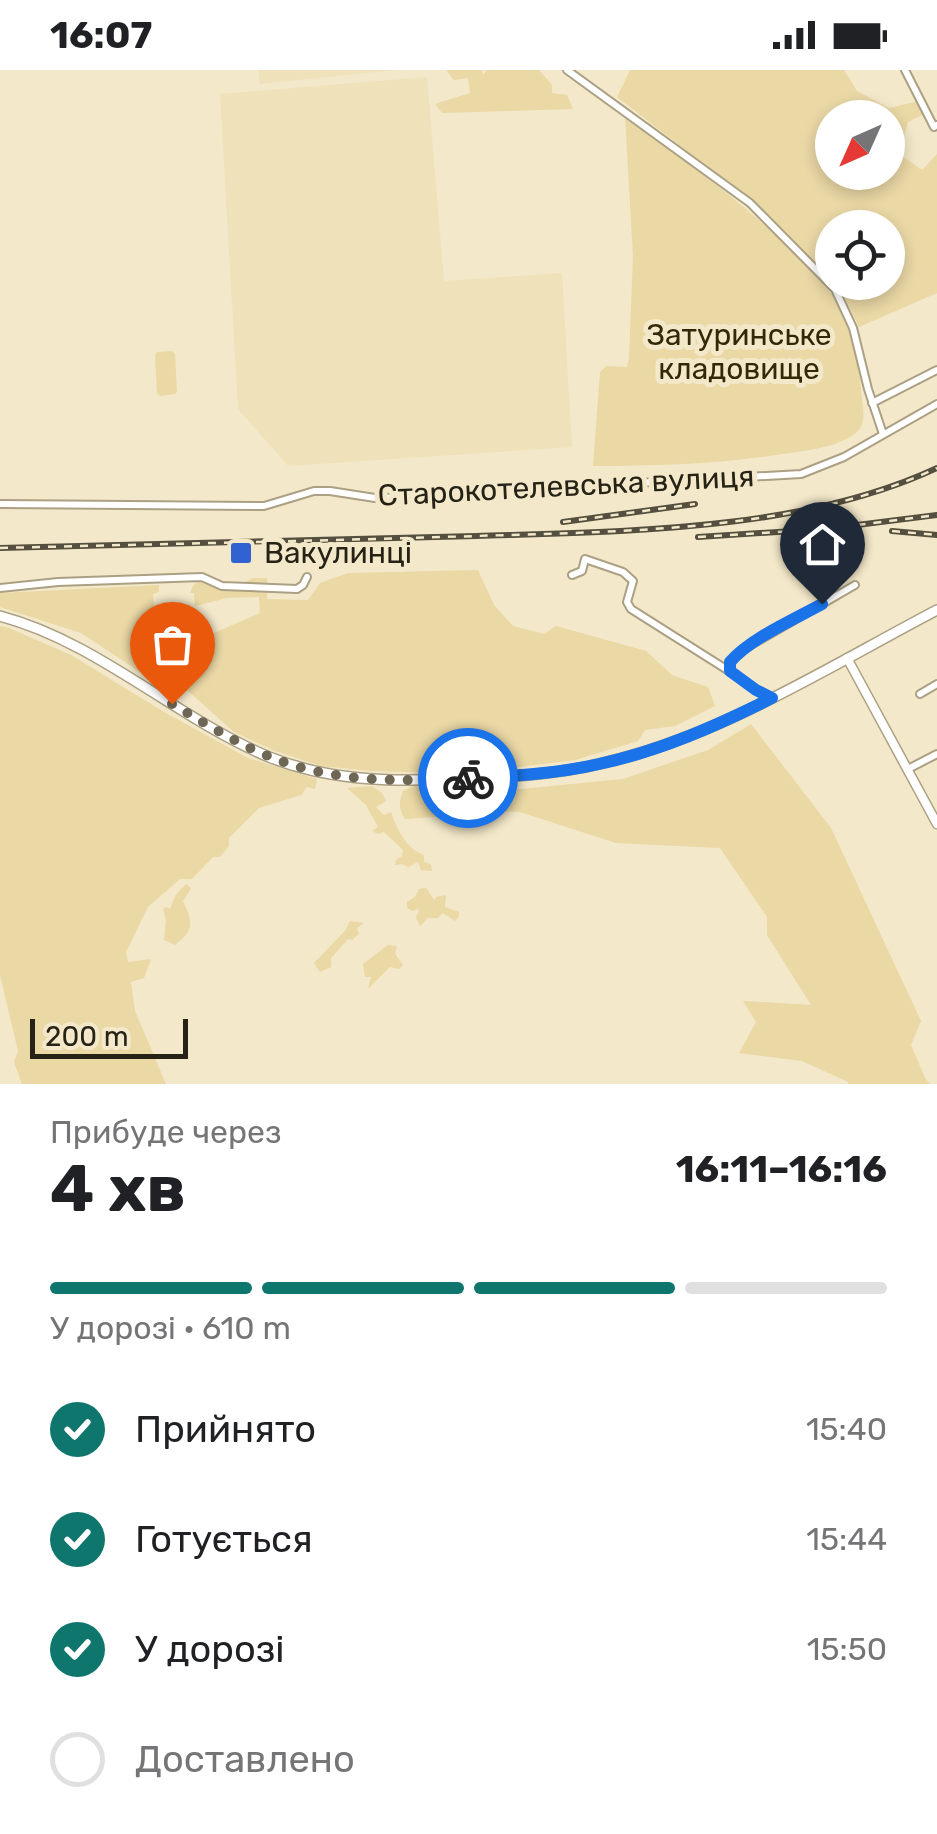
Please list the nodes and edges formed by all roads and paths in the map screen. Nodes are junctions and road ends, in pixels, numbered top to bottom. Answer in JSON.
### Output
{"nodes":[{"id":1,"x":567,"y":70,"type":"edge"},
{"id":2,"x":904,"y":70,"type":"edge"},
{"id":3,"x":936,"y":126,"type":"edge"},
{"id":4,"x":937,"y":137,"type":"edge"},
{"id":5,"x":937,"y":370,"type":"edge"},
{"id":6,"x":872,"y":403,"type":"junction"},
{"id":7,"x":937,"y":404,"type":"edge"},
{"id":8,"x":884,"y":434,"type":"junction"},
{"id":9,"x":0,"y":504,"type":"edge"},
{"id":10,"x":572,"y":575,"type":"dead end"},
{"id":11,"x":308,"y":576,"type":"dead end"},
{"id":12,"x":855,"y":585,"type":"dead end"},
{"id":13,"x":0,"y":588,"type":"edge"},
{"id":14,"x":937,"y":610,"type":"edge"},
{"id":15,"x":0,"y":616,"type":"edge"},
{"id":16,"x":848,"y":658,"type":"junction"},
{"id":17,"x":730,"y":671,"type":"junction"},
{"id":18,"x":937,"y":684,"type":"edge"},
{"id":19,"x":920,"y":694,"type":"dead end"},
{"id":20,"x":772,"y":698,"type":"junction"},
{"id":21,"x":937,"y":754,"type":"edge"},
{"id":22,"x":908,"y":769,"type":"junction"},
{"id":23,"x":937,"y":824,"type":"edge"}],
"edges":[{"from":1,"to":6,"type":"street"},
{"from":2,"to":3,"type":"street"},
{"from":3,"to":4,"type":"street"},
{"from":5,"to":6,"type":"street"},
{"from":6,"to":8,"type":"street"},
{"from":7,"to":8,"type":"street","name":"Старокотелевська вулиця"},
{"from":8,"to":9,"type":"street","name":"Старокотелевська вулиця"},
{"from":10,"to":17,"type":"street"},
{"from":11,"to":13,"type":"street"},
{"from":12,"to":17,"type":"street"},
{"from":14,"to":16,"type":"main road"},
{"from":15,"to":20,"type":"main road"},
{"from":16,"to":20,"type":"main road"},
{"from":16,"to":22,"type":"street"},
{"from":17,"to":20,"type":"street"},
{"from":18,"to":19,"type":"street"},
{"from":21,"to":22,"type":"street"},
{"from":22,"to":23,"type":"street"}]}
